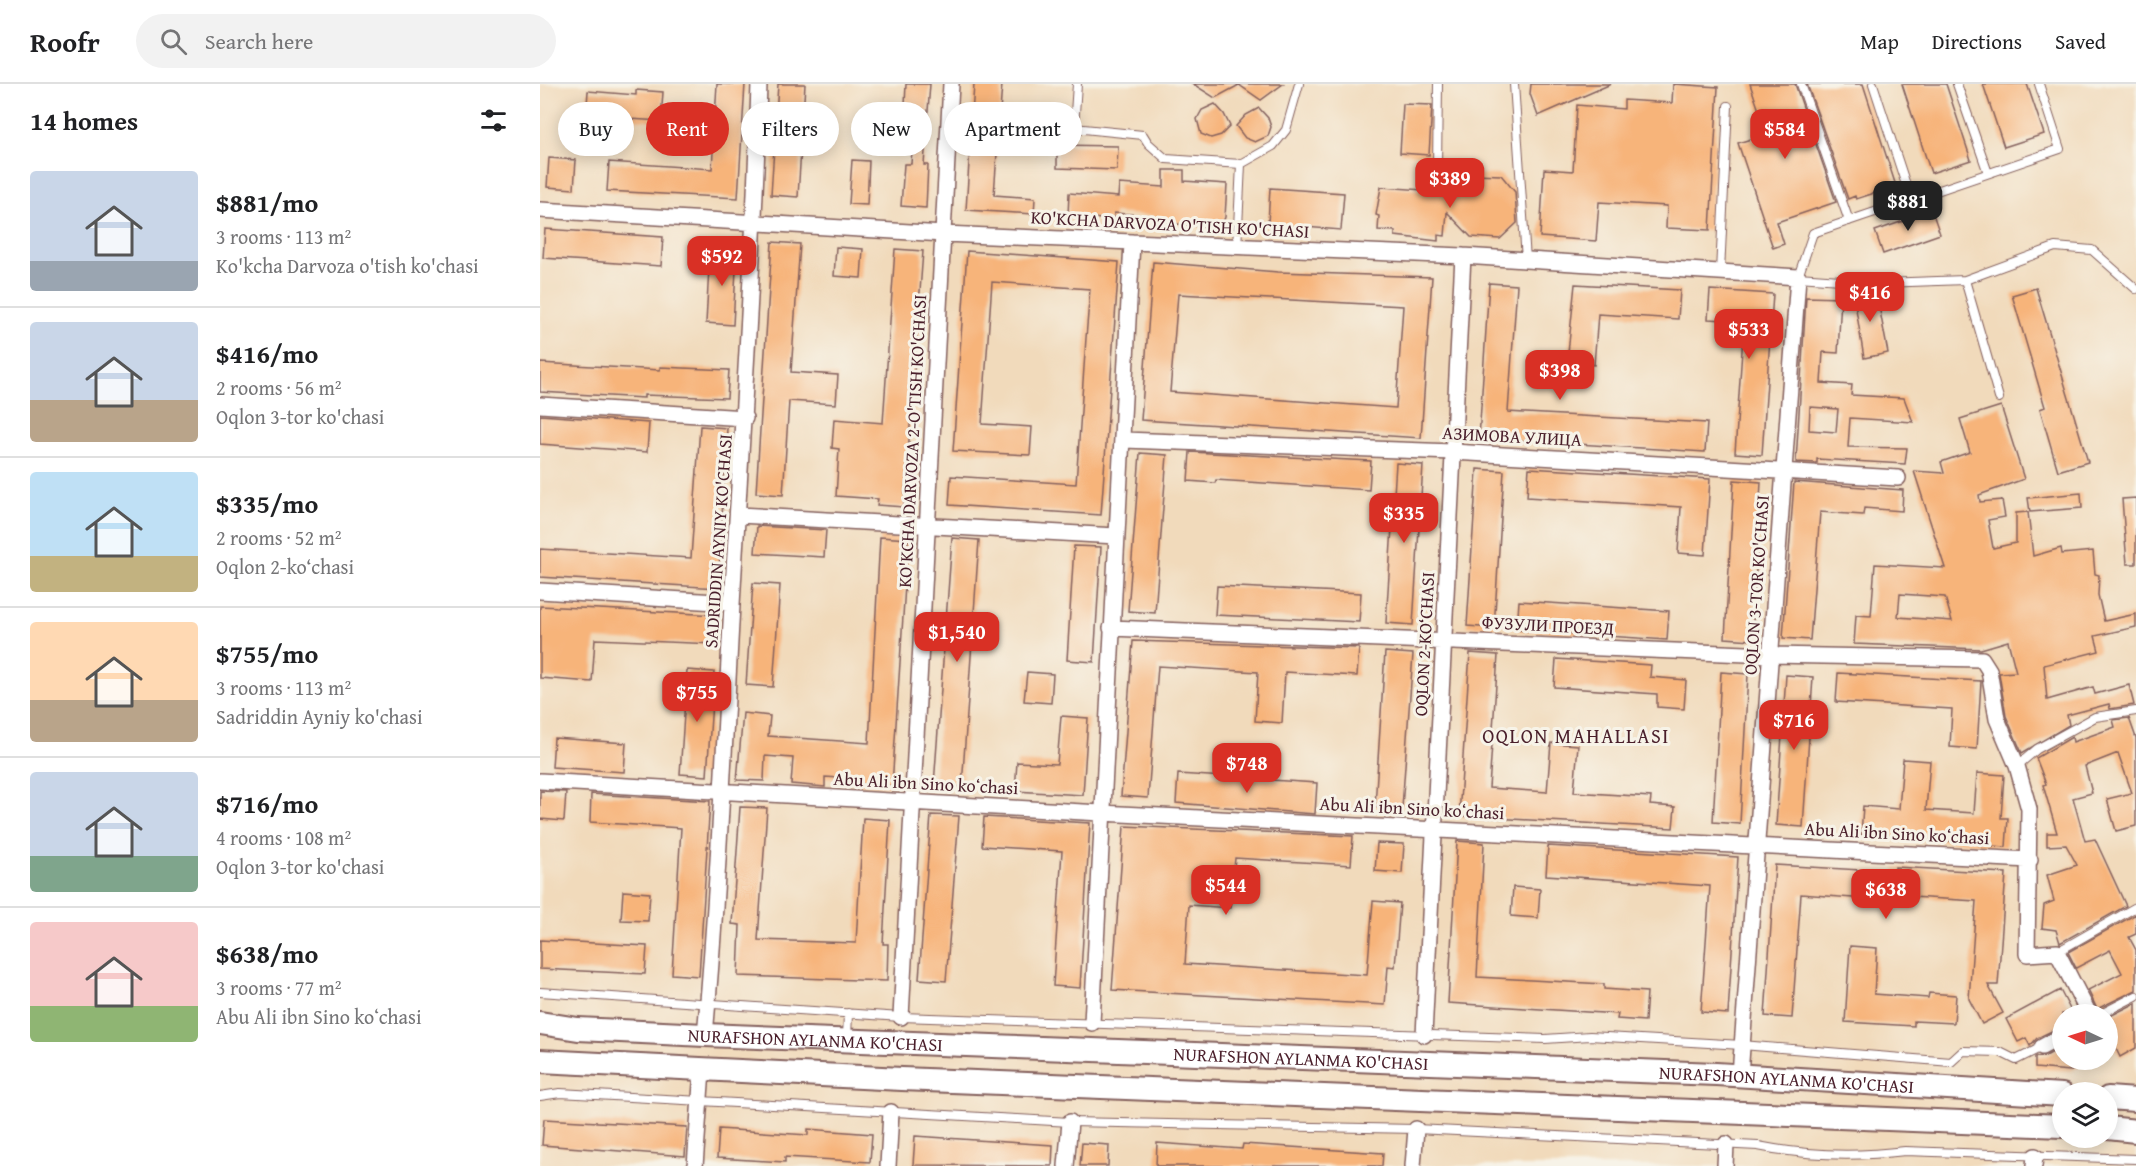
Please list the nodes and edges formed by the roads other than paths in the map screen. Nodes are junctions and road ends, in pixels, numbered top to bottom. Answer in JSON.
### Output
{"nodes":[{"id":1,"x":759,"y":84,"type":"edge"},
{"id":2,"x":951,"y":84,"type":"edge"},
{"id":3,"x":1077,"y":84,"type":"edge"},
{"id":4,"x":1299,"y":84,"type":"edge"},
{"id":5,"x":1438,"y":84,"type":"edge"},
{"id":6,"x":1514,"y":84,"type":"edge"},
{"id":7,"x":1801,"y":84,"type":"edge"},
{"id":8,"x":1874,"y":84,"type":"edge"},
{"id":9,"x":1956,"y":84,"type":"edge"},
{"id":10,"x":2039,"y":84,"type":"edge"},
{"id":11,"x":1728,"y":106,"type":"dead end"},
{"id":12,"x":1241,"y":164,"type":"junction"},
{"id":13,"x":1437,"y":169,"type":"dead end"},
{"id":14,"x":1988,"y":173,"type":"junction"},
{"id":15,"x":1911,"y":200,"type":"junction"},
{"id":16,"x":540,"y":210,"type":"edge"},
{"id":17,"x":1849,"y":221,"type":"junction"},
{"id":18,"x":755,"y":224,"type":"junction"},
{"id":19,"x":944,"y":234,"type":"junction"},
{"id":20,"x":1132,"y":242,"type":"junction"},
{"id":21,"x":1237,"y":248,"type":"junction"},
{"id":22,"x":1463,"y":256,"type":"junction"},
{"id":23,"x":1526,"y":260,"type":"junction"},
{"id":24,"x":1720,"y":272,"type":"junction"},
{"id":25,"x":1798,"y":277,"type":"junction"},
{"id":26,"x":1965,"y":280,"type":"junction"},
{"id":27,"x":2136,"y":289,"type":"edge"},
{"id":28,"x":1999,"y":398,"type":"dead end"},
{"id":29,"x":540,"y":405,"type":"edge"},
{"id":30,"x":745,"y":418,"type":"junction"},
{"id":31,"x":1124,"y":440,"type":"junction"},
{"id":32,"x":1453,"y":452,"type":"junction"},
{"id":33,"x":1784,"y":470,"type":"junction"},
{"id":34,"x":1898,"y":478,"type":"dead end"},
{"id":35,"x":740,"y":515,"type":"junction"},
{"id":36,"x":927,"y":525,"type":"junction"},
{"id":37,"x":1116,"y":536,"type":"junction"},
{"id":38,"x":540,"y":591,"type":"edge"},
{"id":39,"x":732,"y":603,"type":"junction"},
{"id":40,"x":1111,"y":628,"type":"junction"},
{"id":41,"x":1443,"y":640,"type":"junction"},
{"id":42,"x":1771,"y":655,"type":"junction"},
{"id":43,"x":2136,"y":711,"type":"edge"},
{"id":44,"x":2017,"y":766,"type":"junction"},
{"id":45,"x":540,"y":781,"type":"edge"},
{"id":46,"x":723,"y":792,"type":"junction"},
{"id":47,"x":912,"y":801,"type":"junction"},
{"id":48,"x":1101,"y":813,"type":"junction"},
{"id":49,"x":1434,"y":828,"type":"junction"},
{"id":50,"x":1757,"y":845,"type":"junction"},
{"id":51,"x":2030,"y":860,"type":"junction"},
{"id":52,"x":2136,"y":907,"type":"edge"},
{"id":53,"x":2057,"y":952,"type":"junction"},
{"id":54,"x":540,"y":992,"type":"edge"},
{"id":55,"x":2136,"y":996,"type":"edge"},
{"id":56,"x":708,"y":1003,"type":"junction"},
{"id":57,"x":2084,"y":1004,"type":"edge"},
{"id":58,"x":2118,"y":1005,"type":"edge"},
{"id":59,"x":848,"y":1013,"type":"junction"},
{"id":60,"x":901,"y":1017,"type":"junction"},
{"id":61,"x":540,"y":1023,"type":"edge"},
{"id":62,"x":1092,"y":1023,"type":"junction"},
{"id":63,"x":643,"y":1032,"type":"junction"},
{"id":64,"x":705,"y":1035,"type":"junction"},
{"id":65,"x":1424,"y":1035,"type":"junction"},
{"id":66,"x":847,"y":1041,"type":"junction"},
{"id":67,"x":903,"y":1042,"type":"junction"},
{"id":68,"x":2052,"y":1042,"type":"edge"},
{"id":69,"x":1742,"y":1045,"type":"junction"},
{"id":70,"x":2042,"y":1047,"type":"joint"},
{"id":71,"x":540,"y":1060,"type":"edge"},
{"id":72,"x":640,"y":1067,"type":"junction"},
{"id":73,"x":702,"y":1070,"type":"junction"},
{"id":74,"x":1740,"y":1075,"type":"junction"},
{"id":75,"x":902,"y":1079,"type":"junction"},
{"id":76,"x":2052,"y":1094,"type":"edge"},
{"id":77,"x":540,"y":1096,"type":"edge"},
{"id":78,"x":2118,"y":1099,"type":"edge"},
{"id":79,"x":2136,"y":1100,"type":"edge"},
{"id":80,"x":699,"y":1101,"type":"junction"},
{"id":81,"x":891,"y":1112,"type":"junction"},
{"id":82,"x":1070,"y":1122,"type":"junction"},
{"id":83,"x":2052,"y":1126,"type":"edge"},
{"id":84,"x":1416,"y":1129,"type":"junction"},
{"id":85,"x":2118,"y":1129,"type":"edge"},
{"id":86,"x":2136,"y":1131,"type":"edge"},
{"id":87,"x":1726,"y":1144,"type":"junction"},
{"id":88,"x":2136,"y":1159,"type":"edge"},
{"id":89,"x":2034,"y":1161,"type":"edge"},
{"id":90,"x":695,"y":1166,"type":"edge"},
{"id":91,"x":888,"y":1166,"type":"edge"},
{"id":92,"x":1066,"y":1166,"type":"edge"},
{"id":93,"x":1413,"y":1166,"type":"edge"},
{"id":94,"x":1725,"y":1166,"type":"edge"}],
"edges":[{"from":1,"to":18,"type":"street","name":"SADRIDDIN AYNIY KO'CHASI"},
{"from":2,"to":19,"type":"street","name":"KO'KCHA DARVOZA 2-O'TISH KO'CHASI"},
{"from":3,"to":12,"type":"lane"},
{"from":4,"to":12,"type":"lane"},
{"from":5,"to":13,"type":"lane"},
{"from":6,"to":23,"type":"lane"},
{"from":7,"to":17,"type":"lane"},
{"from":8,"to":15,"type":"lane"},
{"from":9,"to":14,"type":"lane"},
{"from":10,"to":14,"type":"lane"},
{"from":11,"to":24,"type":"lane"},
{"from":12,"to":21,"type":"lane"},
{"from":14,"to":15,"type":"lane"},
{"from":15,"to":17,"type":"lane"},
{"from":16,"to":18,"type":"street","name":"KO'KCHA DARVOZA O'TISH KO'CHASI"},
{"from":17,"to":25,"type":"lane"},
{"from":18,"to":19,"type":"street","name":"KO'KCHA DARVOZA O'TISH KO'CHASI"},
{"from":18,"to":30,"type":"street","name":"SADRIDDIN AYNIY KO'CHASI"},
{"from":19,"to":20,"type":"street","name":"KO'KCHA DARVOZA O'TISH KO'CHASI"},
{"from":19,"to":36,"type":"street","name":"KO'KCHA DARVOZA 2-O'TISH KO'CHASI"},
{"from":20,"to":21,"type":"street","name":"KO'KCHA DARVOZA O'TISH KO'CHASI"},
{"from":20,"to":31,"type":"street"},
{"from":21,"to":22,"type":"street","name":"KO'KCHA DARVOZA O'TISH KO'CHASI"},
{"from":22,"to":23,"type":"street","name":"KO'KCHA DARVOZA O'TISH KO'CHASI"},
{"from":22,"to":32,"type":"street","name":"OQLON 2-KO‘CHASI"},
{"from":23,"to":24,"type":"street","name":"KO'KCHA DARVOZA O'TISH KO'CHASI"},
{"from":24,"to":25,"type":"street","name":"KO'KCHA DARVOZA O'TISH KO'CHASI"},
{"from":25,"to":26,"type":"lane"},
{"from":25,"to":33,"type":"street","name":"OQLON 3-TOR KO'CHASI"},
{"from":26,"to":27,"type":"lane"},
{"from":26,"to":28,"type":"lane"},
{"from":29,"to":30,"type":"street"},
{"from":30,"to":35,"type":"street","name":"SADRIDDIN AYNIY KO'CHASI"},
{"from":31,"to":32,"type":"street","name":"АЗИМОВА УЛИЦА"},
{"from":31,"to":37,"type":"street"},
{"from":32,"to":33,"type":"street","name":"АЗИМОВА УЛИЦА"},
{"from":32,"to":41,"type":"street","name":"OQLON 2-KO‘CHASI"},
{"from":33,"to":34,"type":"street","name":"АЗИМОВА УЛИЦА"},
{"from":33,"to":42,"type":"street","name":"OQLON 3-TOR KO'CHASI"},
{"from":35,"to":36,"type":"street"},
{"from":35,"to":39,"type":"street","name":"SADRIDDIN AYNIY KO'CHASI"},
{"from":36,"to":37,"type":"street"},
{"from":36,"to":47,"type":"street","name":"KO'KCHA DARVOZA 2-O'TISH KO'CHASI"},
{"from":37,"to":40,"type":"street"},
{"from":38,"to":39,"type":"street"},
{"from":39,"to":46,"type":"street","name":"SADRIDDIN AYNIY KO'CHASI"},
{"from":40,"to":41,"type":"street","name":"ФУЗУЛИ ПРОЕЗД"},
{"from":40,"to":48,"type":"street"},
{"from":41,"to":42,"type":"street","name":"ФУЗУЛИ ПРОЕЗД"},
{"from":41,"to":49,"type":"street","name":"OQLON 2-KO‘CHASI"},
{"from":42,"to":44,"type":"street","name":"ФУЗУЛИ ПРОЕЗД"},
{"from":42,"to":50,"type":"street","name":"OQLON 3-TOR KO'CHASI"},
{"from":43,"to":44,"type":"lane"},
{"from":44,"to":51,"type":"street"},
{"from":45,"to":46,"type":"street","name":"Abu Ali ibn Sino koʻchasi"},
{"from":46,"to":47,"type":"street","name":"Abu Ali ibn Sino koʻchasi"},
{"from":46,"to":56,"type":"street","name":"SADRIDDIN AYNIY KO'CHASI"},
{"from":47,"to":48,"type":"street","name":"Abu Ali ibn Sino koʻchasi"},
{"from":47,"to":60,"type":"street","name":"KO'KCHA DARVOZA 2-O'TISH KO'CHASI"},
{"from":48,"to":49,"type":"street","name":"Abu Ali ibn Sino koʻchasi"},
{"from":48,"to":62,"type":"street"},
{"from":49,"to":50,"type":"street","name":"Abu Ali ibn Sino koʻchasi"},
{"from":49,"to":65,"type":"street","name":"OQLON 2-KO‘CHASI"},
{"from":50,"to":51,"type":"street","name":"Abu Ali ibn Sino koʻchasi"},
{"from":50,"to":69,"type":"street","name":"OQLON 3-TOR KO'CHASI"},
{"from":51,"to":53,"type":"street"},
{"from":52,"to":53,"type":"lane"},
{"from":53,"to":57,"type":"street"},
{"from":54,"to":56,"type":"lane"},
{"from":55,"to":58,"type":"lane"},
{"from":56,"to":59,"type":"lane"},
{"from":56,"to":64,"type":"street","name":"SADRIDDIN AYNIY KO'CHASI"},
{"from":59,"to":60,"type":"lane"},
{"from":59,"to":66,"type":"lane"},
{"from":60,"to":62,"type":"lane"},
{"from":61,"to":63,"type":"main road","name":"NURAFSHON AYLANMA KO'CHASI"},
{"from":62,"to":65,"type":"lane"},
{"from":63,"to":64,"type":"main road","name":"NURAFSHON AYLANMA KO'CHASI"},
{"from":63,"to":72,"type":"main road"},
{"from":64,"to":66,"type":"main road","name":"NURAFSHON AYLANMA KO'CHASI"},
{"from":65,"to":69,"type":"lane"},
{"from":66,"to":67,"type":"main road","name":"NURAFSHON AYLANMA KO'CHASI"},
{"from":67,"to":74,"type":"main road","name":"NURAFSHON AYLANMA KO'CHASI"},
{"from":67,"to":75,"type":"main road"},
{"from":68,"to":70,"type":"street"},
{"from":69,"to":70,"type":"lane"},
{"from":69,"to":74,"type":"street","name":"OQLON 3-TOR KO'CHASI"},
{"from":71,"to":72,"type":"main road","name":"NURAFSHON AYLANMA KO'CHASI"},
{"from":72,"to":73,"type":"main road","name":"NURAFSHON AYLANMA KO'CHASI"},
{"from":73,"to":75,"type":"main road","name":"NURAFSHON AYLANMA KO'CHASI"},
{"from":73,"to":80,"type":"street"},
{"from":74,"to":76,"type":"main road","name":"NURAFSHON AYLANMA KO'CHASI"},
{"from":75,"to":83,"type":"main road","name":"NURAFSHON AYLANMA KO'CHASI"},
{"from":77,"to":80,"type":"lane"},
{"from":78,"to":79,"type":"main road"},
{"from":80,"to":81,"type":"lane"},
{"from":80,"to":90,"type":"street"},
{"from":81,"to":82,"type":"lane"},
{"from":81,"to":91,"type":"street"},
{"from":82,"to":84,"type":"lane"},
{"from":82,"to":92,"type":"street"},
{"from":84,"to":87,"type":"lane"},
{"from":84,"to":93,"type":"street"},
{"from":85,"to":86,"type":"main road"},
{"from":87,"to":89,"type":"lane"},
{"from":87,"to":94,"type":"street"},
{"from":88,"to":89,"type":"lane"}]}
